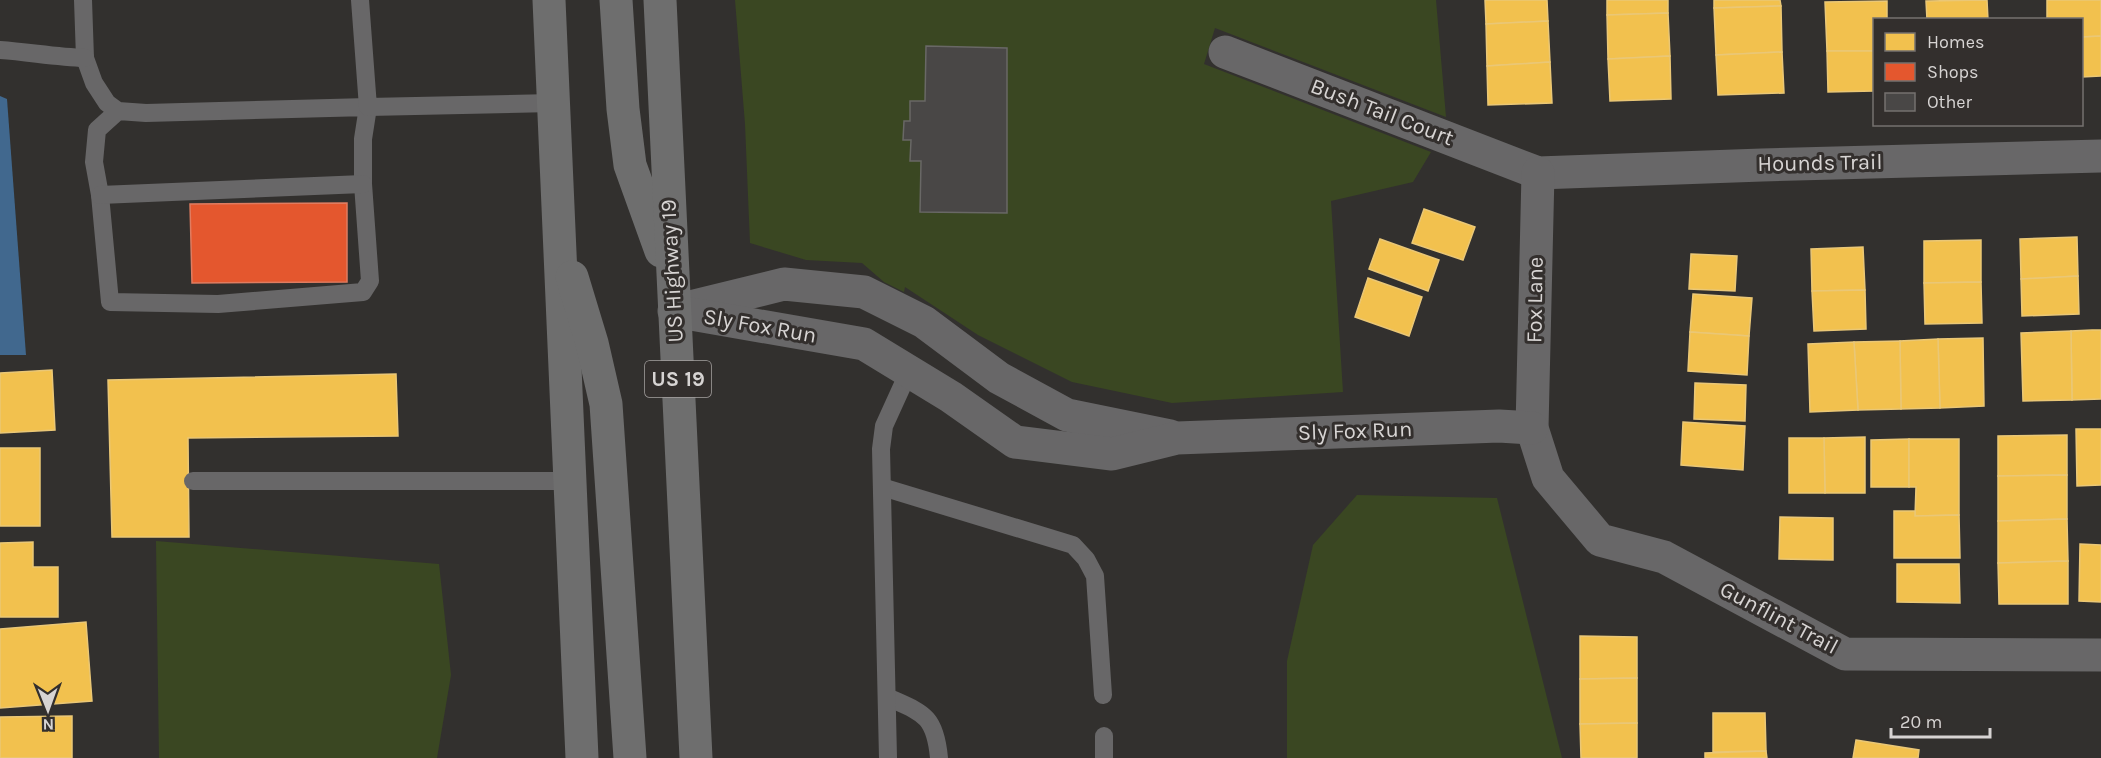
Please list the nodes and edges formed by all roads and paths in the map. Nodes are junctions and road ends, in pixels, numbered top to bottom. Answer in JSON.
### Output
{"nodes":[{"id":1,"x":83,"y":0,"type":"edge"},
{"id":2,"x":360,"y":0,"type":"edge"},
{"id":3,"x":549,"y":0,"type":"edge"},
{"id":4,"x":616,"y":0,"type":"edge"},
{"id":5,"x":660,"y":0,"type":"edge"},
{"id":6,"x":0,"y":50,"type":"edge"},
{"id":7,"x":1225,"y":52,"type":"dead end"},
{"id":8,"x":85,"y":58,"type":"junction"},
{"id":9,"x":553,"y":103,"type":"junction"},
{"id":10,"x":368,"y":106,"type":"junction"},
{"id":11,"x":117,"y":111,"type":"junction"},
{"id":12,"x":2101,"y":156,"type":"edge"},
{"id":13,"x":1538,"y":173,"type":"junction"},
{"id":14,"x":363,"y":184,"type":"junction"},
{"id":15,"x":100,"y":195,"type":"junction"},
{"id":16,"x":558,"y":233,"type":"junction"},
{"id":17,"x":672,"y":278,"type":"junction"},
{"id":18,"x":674,"y":311,"type":"junction"},
{"id":19,"x":909,"y":371,"type":"junction"},
{"id":20,"x":1532,"y":428,"type":"junction"},
{"id":21,"x":1177,"y":438,"type":"junction"},
{"id":22,"x":569,"y":481,"type":"junction"},
{"id":23,"x":193,"y":482,"type":"dead end"},
{"id":24,"x":882,"y":487,"type":"junction"},
{"id":25,"x":2101,"y":655,"type":"edge"},
{"id":26,"x":1103,"y":695,"type":"dead end"},
{"id":27,"x":887,"y":697,"type":"junction"},
{"id":28,"x":1104,"y":736,"type":"dead end"},
{"id":29,"x":582,"y":758,"type":"edge"},
{"id":30,"x":630,"y":758,"type":"edge"},
{"id":31,"x":696,"y":758,"type":"edge"},
{"id":32,"x":888,"y":758,"type":"edge"},
{"id":33,"x":939,"y":758,"type":"edge"},
{"id":34,"x":1104,"y":758,"type":"edge"}],
"edges":[{"from":1,"to":8,"type":"lane"},
{"from":2,"to":10,"type":"lane"},
{"from":3,"to":9,"type":"highway"},
{"from":4,"to":17,"type":"highway"},
{"from":5,"to":17,"type":"highway","name":"US Highway 19","number":"US 19"},
{"from":6,"to":8,"type":"lane"},
{"from":7,"to":13,"type":"street","name":"Bush Tail Court"},
{"from":8,"to":11,"type":"lane"},
{"from":9,"to":10,"type":"lane"},
{"from":9,"to":16,"type":"highway"},
{"from":10,"to":11,"type":"lane"},
{"from":10,"to":14,"type":"lane"},
{"from":11,"to":15,"type":"lane"},
{"from":12,"to":13,"type":"street","name":"Hounds Trail"},
{"from":13,"to":20,"type":"street","name":"Fox Lane"},
{"from":14,"to":15,"type":"lane"},
{"from":14,"to":15,"type":"lane"},
{"from":16,"to":22,"type":"highway"},
{"from":16,"to":30,"type":"highway"},
{"from":17,"to":18,"type":"highway","name":"US Highway 19","number":"US 19"},
{"from":18,"to":19,"type":"street","name":"Sly Fox Run"},
{"from":18,"to":21,"type":"street","name":"Sly Fox Run"},
{"from":18,"to":31,"type":"highway","name":"US Highway 19","number":"US 19"},
{"from":19,"to":21,"type":"street","name":"Sly Fox Run"},
{"from":19,"to":24,"type":"lane"},
{"from":20,"to":21,"type":"street","name":"Sly Fox Run"},
{"from":20,"to":25,"type":"street","name":"Gunflint Trail"},
{"from":22,"to":23,"type":"lane"},
{"from":22,"to":29,"type":"highway"},
{"from":24,"to":26,"type":"lane"},
{"from":24,"to":27,"type":"lane"},
{"from":27,"to":32,"type":"lane"},
{"from":27,"to":33,"type":"lane"},
{"from":28,"to":34,"type":"lane"}]}
